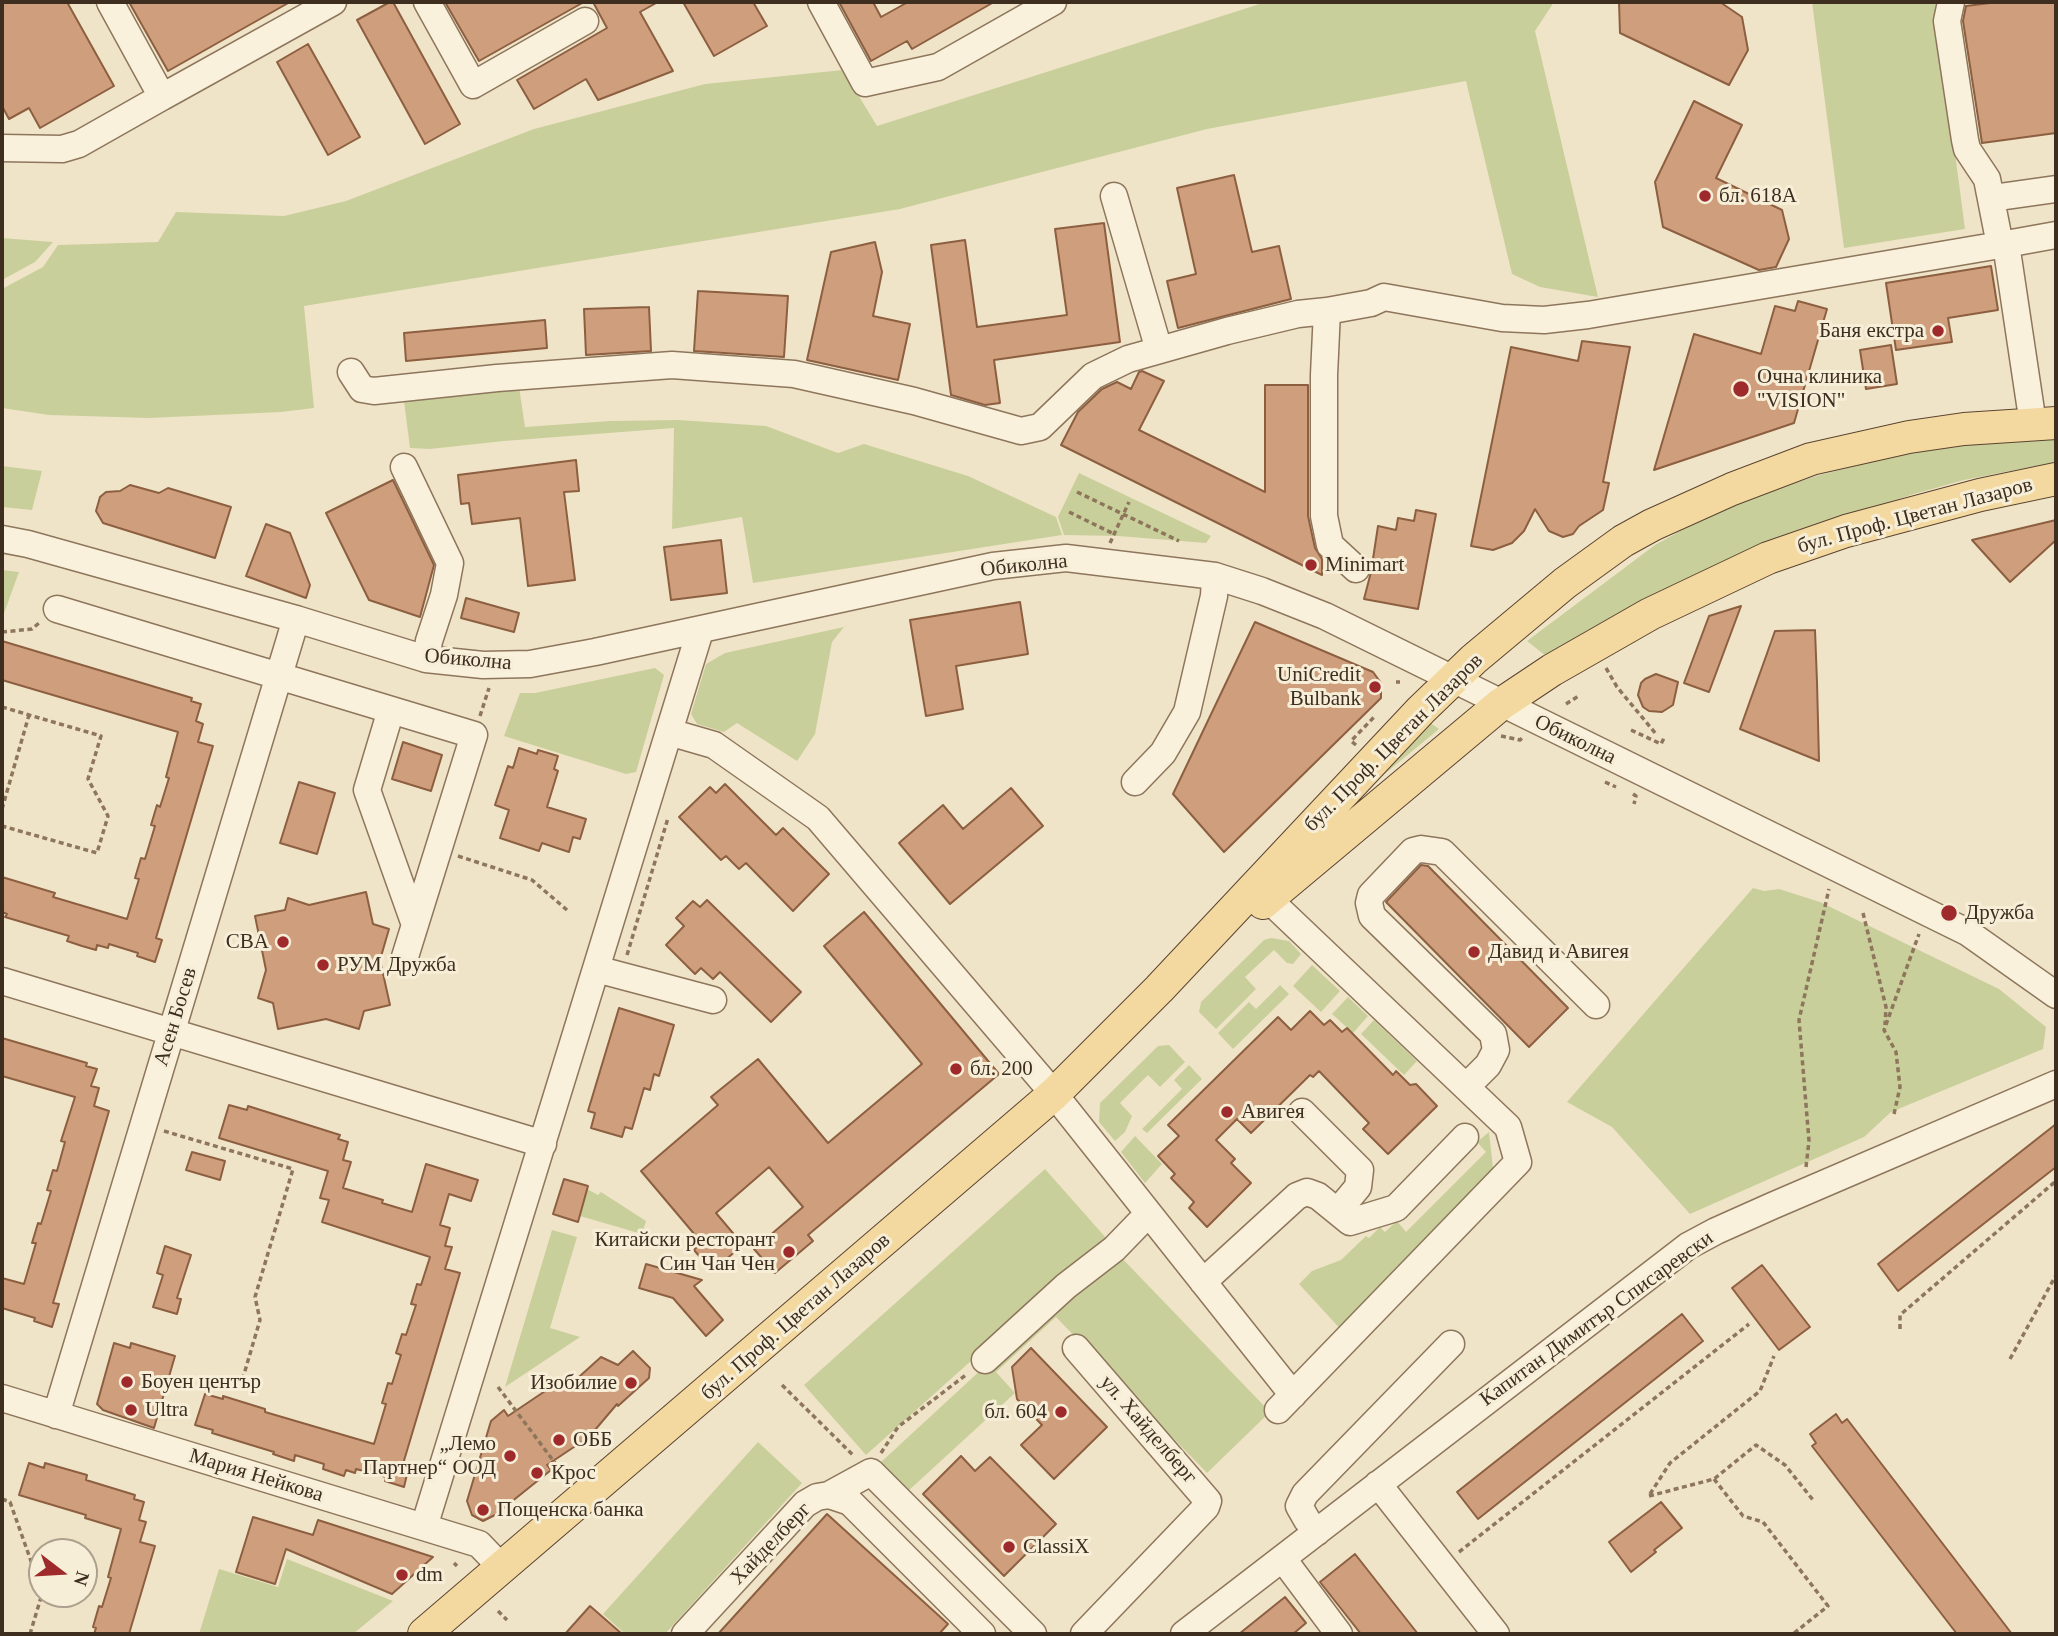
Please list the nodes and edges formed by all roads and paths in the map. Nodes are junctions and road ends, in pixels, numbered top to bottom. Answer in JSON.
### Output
{"nodes":[{"id":1,"x":110,"y":2,"type":"edge"},
{"id":2,"x":333,"y":2,"type":"edge"},
{"id":3,"x":427,"y":2,"type":"edge"},
{"id":4,"x":821,"y":2,"type":"edge"},
{"id":5,"x":1054,"y":2,"type":"edge"},
{"id":6,"x":1951,"y":2,"type":"edge"},
{"id":7,"x":585,"y":21,"type":"dead end"},
{"id":8,"x":162,"y":97,"type":"junction"},
{"id":9,"x":2,"y":148,"type":"edge"},
{"id":10,"x":2056,"y":189,"type":"edge"},
{"id":11,"x":1114,"y":196,"type":"dead end"},
{"id":12,"x":1992,"y":198,"type":"junction"},
{"id":13,"x":2056,"y":235,"type":"edge"},
{"id":14,"x":2003,"y":245,"type":"junction"},
{"id":15,"x":1327,"y":311,"type":"junction"},
{"id":16,"x":1159,"y":350,"type":"junction"},
{"id":17,"x":351,"y":372,"type":"dead end"},
{"id":18,"x":2045,"y":423,"type":"edge"},
{"id":19,"x":404,"y":467,"type":"dead end"},
{"id":20,"x":2056,"y":479,"type":"edge"},
{"id":21,"x":1077,"y":492,"type":"dead end"},
{"id":22,"x":1129,"y":502,"type":"dead end"},
{"id":23,"x":1069,"y":513,"type":"dead end"},
{"id":24,"x":1123,"y":514,"type":"junction"},
{"id":25,"x":1114,"y":534,"type":"junction"},
{"id":26,"x":2,"y":539,"type":"edge"},
{"id":27,"x":1179,"y":541,"type":"dead end"},
{"id":28,"x":1108,"y":548,"type":"dead end"},
{"id":29,"x":1356,"y":569,"type":"dead end"},
{"id":30,"x":1215,"y":576,"type":"junction"},
{"id":31,"x":51,"y":614,"type":"joint"},
{"id":32,"x":296,"y":619,"type":"junction"},
{"id":33,"x":700,"y":631,"type":"junction"},
{"id":34,"x":2,"y":632,"type":"edge"},
{"id":35,"x":426,"y":659,"type":"junction"},
{"id":36,"x":1602,"y":660,"type":"dead end"},
{"id":37,"x":278,"y":676,"type":"junction"},
{"id":38,"x":1451,"y":680,"type":"junction"},
{"id":39,"x":489,"y":688,"type":"dead end"},
{"id":40,"x":1580,"y":695,"type":"dead end"},
{"id":41,"x":1501,"y":704,"type":"junction"},
{"id":42,"x":1566,"y":704,"type":"dead end"},
{"id":43,"x":2,"y":707,"type":"edge"},
{"id":44,"x":391,"y":710,"type":"junction"},
{"id":45,"x":29,"y":715,"type":"junction"},
{"id":46,"x":1376,"y":715,"type":"dead end"},
{"id":47,"x":1631,"y":730,"type":"dead end"},
{"id":48,"x":669,"y":732,"type":"junction"},
{"id":49,"x":1656,"y":734,"type":"dead end"},
{"id":50,"x":474,"y":735,"type":"junction"},
{"id":51,"x":1664,"y":738,"type":"dead end"},
{"id":52,"x":1351,"y":741,"type":"dead end"},
{"id":53,"x":1135,"y":782,"type":"dead end"},
{"id":54,"x":1636,"y":796,"type":"dead end"},
{"id":55,"x":1634,"y":804,"type":"dead end"},
{"id":56,"x":2,"y":810,"type":"edge"},
{"id":57,"x":668,"y":818,"type":"dead end"},
{"id":58,"x":2,"y":826,"type":"edge"},
{"id":59,"x":438,"y":850,"type":"junction"},
{"id":60,"x":1830,"y":883,"type":"dead end"},
{"id":61,"x":1268,"y":899,"type":"junction"},
{"id":62,"x":567,"y":910,"type":"dead end"},
{"id":63,"x":1863,"y":913,"type":"dead end"},
{"id":64,"x":415,"y":925,"type":"junction"},
{"id":65,"x":1920,"y":932,"type":"dead end"},
{"id":66,"x":626,"y":957,"type":"dead end"},
{"id":67,"x":404,"y":960,"type":"dead end"},
{"id":68,"x":596,"y":969,"type":"junction"},
{"id":69,"x":2,"y":981,"type":"edge"},
{"id":70,"x":1159,"y":989,"type":"junction"},
{"id":71,"x":2056,"y":995,"type":"edge"},
{"id":72,"x":713,"y":1000,"type":"dead end"},
{"id":73,"x":1596,"y":1005,"type":"dead end"},
{"id":74,"x":1884,"y":1030,"type":"junction"},
{"id":75,"x":171,"y":1032,"type":"junction"},
{"id":76,"x":2056,"y":1084,"type":"edge"},
{"id":77,"x":1466,"y":1087,"type":"junction"},
{"id":78,"x":1054,"y":1094,"type":"junction"},
{"id":79,"x":1302,"y":1112,"type":"dead end"},
{"id":80,"x":1894,"y":1114,"type":"dead end"},
{"id":81,"x":143,"y":1124,"type":"junction"},
{"id":82,"x":1465,"y":1137,"type":"dead end"},
{"id":83,"x":543,"y":1144,"type":"junction"},
{"id":84,"x":1806,"y":1167,"type":"dead end"},
{"id":85,"x":2056,"y":1181,"type":"edge"},
{"id":86,"x":1338,"y":1211,"type":"junction"},
{"id":87,"x":1148,"y":1214,"type":"junction"},
{"id":88,"x":2056,"y":1275,"type":"edge"},
{"id":89,"x":1203,"y":1282,"type":"junction"},
{"id":90,"x":1749,"y":1324,"type":"dead end"},
{"id":91,"x":1900,"y":1329,"type":"dead end"},
{"id":92,"x":1451,"y":1344,"type":"dead end"},
{"id":93,"x":1076,"y":1348,"type":"dead end"},
{"id":94,"x":1774,"y":1356,"type":"dead end"},
{"id":95,"x":2010,"y":1359,"type":"dead end"},
{"id":96,"x":985,"y":1360,"type":"joint"},
{"id":97,"x":242,"y":1381,"type":"dead end"},
{"id":98,"x":782,"y":1385,"type":"dead end"},
{"id":99,"x":498,"y":1387,"type":"dead end"},
{"id":100,"x":2,"y":1398,"type":"edge"},
{"id":101,"x":56,"y":1415,"type":"junction"},
{"id":102,"x":871,"y":1472,"type":"junction"},
{"id":103,"x":564,"y":1475,"type":"dead end"},
{"id":104,"x":1714,"y":1479,"type":"junction"},
{"id":105,"x":1378,"y":1484,"type":"junction"},
{"id":106,"x":829,"y":1495,"type":"junction"},
{"id":107,"x":2,"y":1499,"type":"edge"},
{"id":108,"x":1813,"y":1500,"type":"dead end"},
{"id":109,"x":424,"y":1527,"type":"junction"},
{"id":110,"x":1317,"y":1532,"type":"junction"},
{"id":111,"x":28,"y":1553,"type":"edge"},
{"id":112,"x":1283,"y":1559,"type":"junction"},
{"id":113,"x":1442,"y":1565,"type":"junction"},
{"id":114,"x":502,"y":1569,"type":"junction"},
{"id":115,"x":38,"y":1608,"type":"edge"},
{"id":116,"x":498,"y":1611,"type":"dead end"},
{"id":117,"x":507,"y":1620,"type":"dead end"},
{"id":118,"x":30,"y":1634,"type":"edge"},
{"id":119,"x":424,"y":1634,"type":"edge"},
{"id":120,"x":685,"y":1634,"type":"edge"},
{"id":121,"x":982,"y":1634,"type":"edge"},
{"id":122,"x":1033,"y":1634,"type":"edge"},
{"id":123,"x":1084,"y":1634,"type":"edge"},
{"id":124,"x":1184,"y":1634,"type":"edge"},
{"id":125,"x":1339,"y":1634,"type":"edge"},
{"id":126,"x":1496,"y":1634,"type":"edge"},
{"id":127,"x":1793,"y":1634,"type":"edge"}],
"edges":[{"from":1,"to":8,"type":"street"},
{"from":2,"to":8,"type":"street"},
{"from":3,"to":7,"type":"street"},
{"from":4,"to":5,"type":"street"},
{"from":6,"to":12,"type":"street"},
{"from":8,"to":9,"type":"street"},
{"from":10,"to":12,"type":"street"},
{"from":11,"to":16,"type":"street"},
{"from":12,"to":14,"type":"street"},
{"from":13,"to":14,"type":"street"},
{"from":14,"to":15,"type":"street"},
{"from":14,"to":18,"type":"street"},
{"from":15,"to":16,"type":"street"},
{"from":15,"to":29,"type":"street"},
{"from":16,"to":17,"type":"street"},
{"from":18,"to":38,"type":"main road","name":"бул. Проф. Цветан Лазаров"},
{"from":19,"to":35,"type":"street"},
{"from":20,"to":41,"type":"main road","name":"бул. Проф. Цветан Лазаров"},
{"from":21,"to":24,"type":"path"},
{"from":22,"to":24,"type":"path"},
{"from":23,"to":25,"type":"path"},
{"from":24,"to":25,"type":"path"},
{"from":24,"to":27,"type":"path"},
{"from":25,"to":28,"type":"path"},
{"from":26,"to":32,"type":"street","name":"Обиколна"},
{"from":30,"to":33,"type":"street","name":"Обиколна"},
{"from":30,"to":38,"type":"street","name":"Обиколна"},
{"from":30,"to":53,"type":"street"},
{"from":31,"to":34,"type":"path"},
{"from":31,"to":37,"type":"street"},
{"from":32,"to":35,"type":"street","name":"Обиколна"},
{"from":32,"to":37,"type":"street","name":"Асен Босев"},
{"from":33,"to":35,"type":"street","name":"Обиколна"},
{"from":33,"to":48,"type":"street"},
{"from":36,"to":49,"type":"path"},
{"from":37,"to":44,"type":"street"},
{"from":37,"to":75,"type":"street","name":"Асен Босев"},
{"from":38,"to":41,"type":"street","name":"Обиколна"},
{"from":38,"to":70,"type":"main road","name":"бул. Проф. Цветан Лазаров"},
{"from":39,"to":50,"type":"path"},
{"from":40,"to":42,"type":"path"},
{"from":41,"to":61,"type":"main road","name":"бул. Проф. Цветан Лазаров"},
{"from":41,"to":71,"type":"street","name":"Обиколна"},
{"from":43,"to":45,"type":"path"},
{"from":44,"to":50,"type":"street"},
{"from":44,"to":64,"type":"street"},
{"from":45,"to":56,"type":"path"},
{"from":45,"to":58,"type":"path"},
{"from":46,"to":52,"type":"path"},
{"from":47,"to":51,"type":"path"},
{"from":48,"to":68,"type":"street"},
{"from":48,"to":78,"type":"street"},
{"from":50,"to":59,"type":"street"},
{"from":54,"to":55,"type":"path"},
{"from":57,"to":66,"type":"path"},
{"from":59,"to":62,"type":"path"},
{"from":59,"to":64,"type":"street"},
{"from":60,"to":84,"type":"path"},
{"from":61,"to":70,"type":"main road","name":"бул. Проф. Цветан Лазаров"},
{"from":61,"to":77,"type":"street"},
{"from":63,"to":74,"type":"path"},
{"from":64,"to":67,"type":"street"},
{"from":65,"to":74,"type":"path"},
{"from":68,"to":72,"type":"street"},
{"from":68,"to":83,"type":"street"},
{"from":69,"to":75,"type":"street"},
{"from":70,"to":78,"type":"main road","name":"бул. Проф. Цветан Лазаров"},
{"from":73,"to":77,"type":"street"},
{"from":74,"to":80,"type":"path"},
{"from":75,"to":81,"type":"street","name":"Асен Босев"},
{"from":75,"to":83,"type":"street"},
{"from":76,"to":105,"type":"street","name":"Капитан Димитър Списаревски"},
{"from":77,"to":89,"type":"street"},
{"from":78,"to":87,"type":"street"},
{"from":78,"to":114,"type":"main road","name":"бул. Проф. Цветан Лазаров"},
{"from":79,"to":86,"type":"street"},
{"from":81,"to":97,"type":"path"},
{"from":81,"to":101,"type":"street","name":"Асен Босев"},
{"from":82,"to":86,"type":"street"},
{"from":83,"to":109,"type":"street"},
{"from":85,"to":91,"type":"path"},
{"from":86,"to":89,"type":"street"},
{"from":87,"to":89,"type":"street"},
{"from":87,"to":96,"type":"street"},
{"from":88,"to":95,"type":"path"},
{"from":90,"to":113,"type":"path"},
{"from":92,"to":110,"type":"street"},
{"from":93,"to":123,"type":"street","name":"ул. Хайделберг"},
{"from":94,"to":104,"type":"path"},
{"from":96,"to":102,"type":"path"},
{"from":98,"to":102,"type":"path"},
{"from":99,"to":103,"type":"path"},
{"from":100,"to":101,"type":"street","name":"Мария Нейкова"},
{"from":101,"to":109,"type":"street","name":"Мария Нейкова"},
{"from":102,"to":106,"type":"street"},
{"from":102,"to":122,"type":"street"},
{"from":104,"to":108,"type":"path"},
{"from":104,"to":127,"type":"path"},
{"from":105,"to":110,"type":"street","name":"Капитан Димитър Списаревски"},
{"from":105,"to":113,"type":"street"},
{"from":106,"to":120,"type":"street","name":"Хайделберг"},
{"from":106,"to":121,"type":"street","name":"Хайделберг"},
{"from":107,"to":111,"type":"path"},
{"from":109,"to":114,"type":"street","name":"Мария Нейкова"},
{"from":110,"to":112,"type":"street","name":"Капитан Димитър Списаревски"},
{"from":112,"to":124,"type":"street","name":"Капитан Димитър Списаревски"},
{"from":112,"to":125,"type":"street"},
{"from":113,"to":126,"type":"street"},
{"from":114,"to":119,"type":"main road","name":"бул. Проф. Цветан Лазаров"},
{"from":115,"to":118,"type":"path"},
{"from":116,"to":117,"type":"path"}]}
